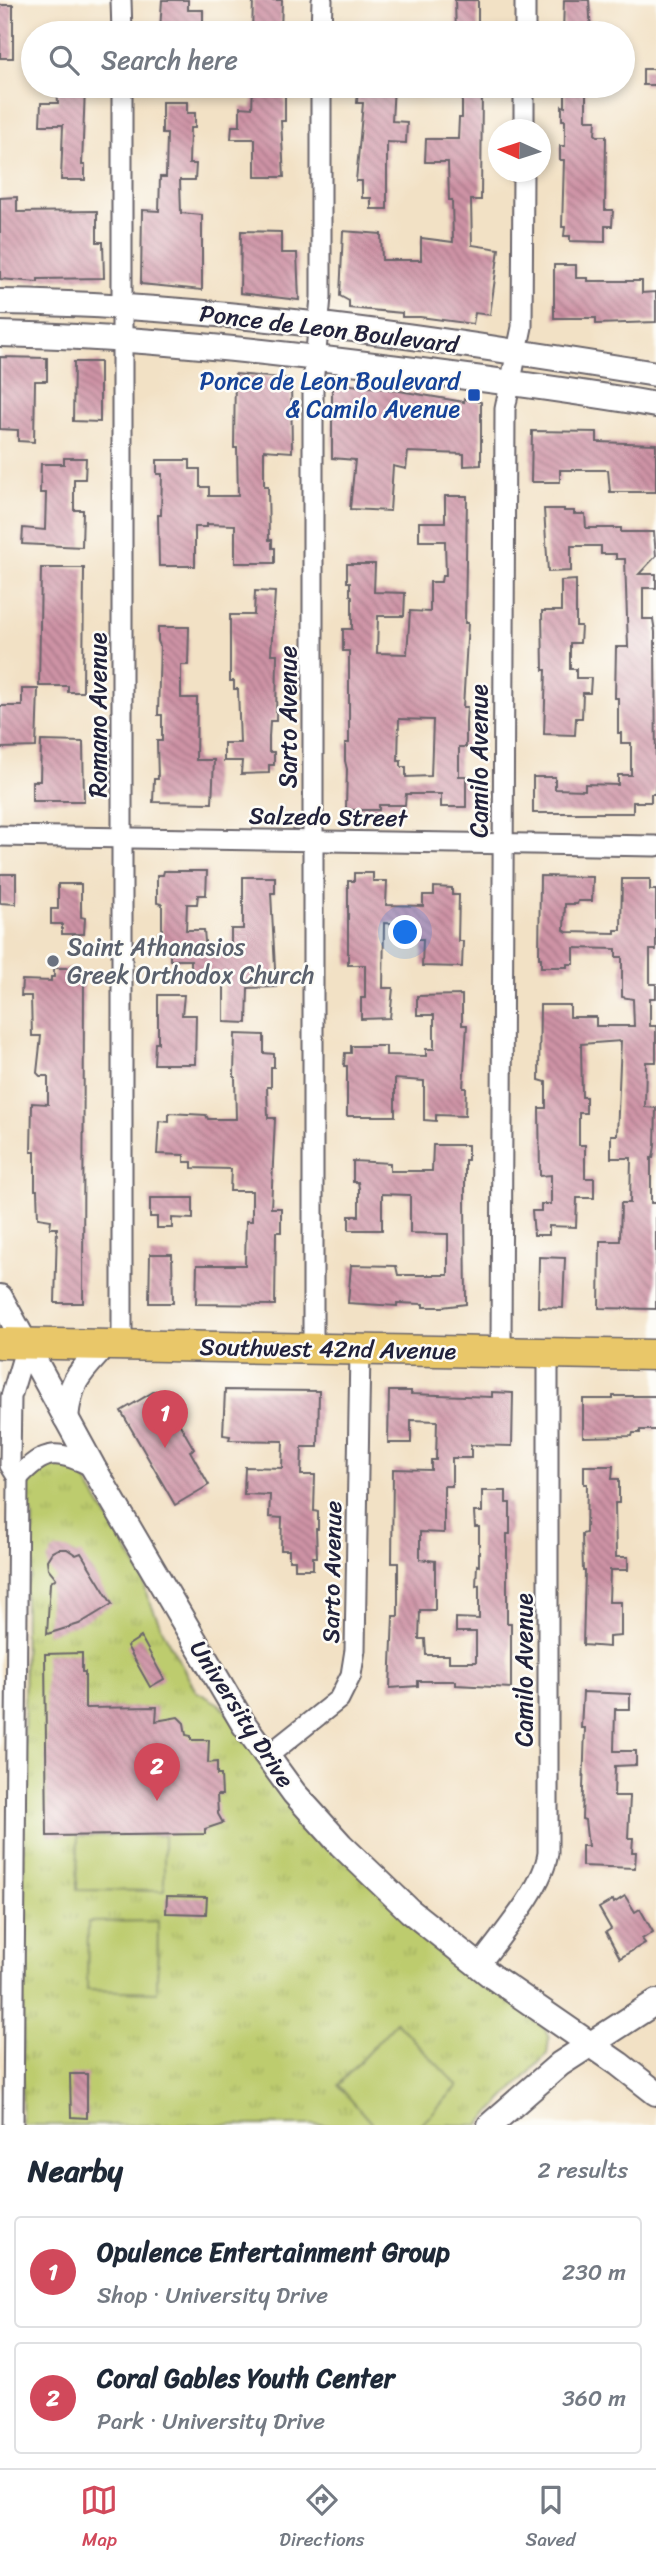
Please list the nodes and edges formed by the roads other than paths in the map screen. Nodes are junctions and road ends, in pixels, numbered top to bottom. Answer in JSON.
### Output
{"nodes":[{"id":1,"x":121,"y":0,"type":"edge"},
{"id":2,"x":322,"y":0,"type":"edge"},
{"id":3,"x":525,"y":0,"type":"edge"},
{"id":4,"x":122,"y":21,"type":"edge"},
{"id":5,"x":321,"y":21,"type":"edge"},
{"id":6,"x":525,"y":21,"type":"edge"},
{"id":7,"x":122,"y":98,"type":"edge"},
{"id":8,"x":321,"y":98,"type":"edge"},
{"id":9,"x":524,"y":98,"type":"edge"},
{"id":10,"x":524,"y":119,"type":"edge"},
{"id":11,"x":523,"y":182,"type":"edge"},
{"id":12,"x":0,"y":302,"type":"edge"},
{"id":13,"x":122,"y":306,"type":"junction"},
{"id":14,"x":318,"y":326,"type":"junction"},
{"id":15,"x":0,"y":334,"type":"edge"},
{"id":16,"x":122,"y":338,"type":"junction"},
{"id":17,"x":517,"y":351,"type":"junction"},
{"id":18,"x":315,"y":357,"type":"junction"},
{"id":19,"x":656,"y":374,"type":"edge"},
{"id":20,"x":510,"y":383,"type":"junction"},
{"id":21,"x":656,"y":405,"type":"edge"},
{"id":22,"x":0,"y":836,"type":"edge"},
{"id":23,"x":122,"y":838,"type":"junction"},
{"id":24,"x":313,"y":841,"type":"junction"},
{"id":25,"x":504,"y":844,"type":"junction"},
{"id":26,"x":656,"y":846,"type":"edge"},
{"id":27,"x":0,"y":1297,"type":"edge"},
{"id":28,"x":13,"y":1343,"type":"edge"},
{"id":29,"x":114,"y":1345,"type":"junction"},
{"id":30,"x":313,"y":1349,"type":"junction"},
{"id":31,"x":360,"y":1350,"type":"junction"},
{"id":32,"x":501,"y":1352,"type":"junction"},
{"id":33,"x":548,"y":1353,"type":"junction"},
{"id":34,"x":656,"y":1354,"type":"edge"},
{"id":35,"x":66,"y":1418,"type":"junction"},
{"id":36,"x":93,"y":1467,"type":"junction"},
{"id":37,"x":19,"y":1478,"type":"junction"},
{"id":38,"x":266,"y":1757,"type":"junction"},
{"id":39,"x":7,"y":1868,"type":"edge"},
{"id":40,"x":479,"y":1966,"type":"junction"},
{"id":41,"x":656,"y":2001,"type":"edge"},
{"id":42,"x":589,"y":2043,"type":"junction"},
{"id":43,"x":656,"y":2093,"type":"edge"},
{"id":44,"x":13,"y":2125,"type":"edge"},
{"id":45,"x":490,"y":2125,"type":"edge"}],
"edges":[{"from":1,"to":4,"type":"street"},
{"from":2,"to":5,"type":"street"},
{"from":3,"to":6,"type":"street"},
{"from":7,"to":13,"type":"street","name":"Romano Avenue"},
{"from":8,"to":14,"type":"street","name":"Sarto Avenue"},
{"from":9,"to":10,"type":"street"},
{"from":11,"to":17,"type":"street","name":"Camilo Avenue"},
{"from":12,"to":13,"type":"street","name":"Ponce de Leon Boulevard"},
{"from":13,"to":14,"type":"street","name":"Ponce de Leon Boulevard"},
{"from":13,"to":16,"type":"street","name":"Romano Avenue"},
{"from":14,"to":17,"type":"street","name":"Ponce de Leon Boulevard"},
{"from":14,"to":18,"type":"street","name":"Sarto Avenue"},
{"from":15,"to":16,"type":"street","name":"Ponce de Leon Boulevard"},
{"from":16,"to":18,"type":"street","name":"Ponce de Leon Boulevard"},
{"from":16,"to":23,"type":"street","name":"Romano Avenue"},
{"from":17,"to":19,"type":"street","name":"Ponce de Leon Boulevard"},
{"from":17,"to":20,"type":"street","name":"Camilo Avenue"},
{"from":18,"to":20,"type":"street","name":"Ponce de Leon Boulevard"},
{"from":18,"to":24,"type":"street","name":"Sarto Avenue"},
{"from":20,"to":21,"type":"street","name":"Ponce de Leon Boulevard"},
{"from":20,"to":25,"type":"street","name":"Camilo Avenue"},
{"from":22,"to":23,"type":"street","name":"Salzedo Street"},
{"from":23,"to":24,"type":"street","name":"Salzedo Street"},
{"from":23,"to":29,"type":"street","name":"Romano Avenue"},
{"from":24,"to":25,"type":"street","name":"Salzedo Street"},
{"from":24,"to":30,"type":"street","name":"Sarto Avenue"},
{"from":25,"to":26,"type":"street","name":"Salzedo Street"},
{"from":25,"to":32,"type":"street","name":"Camilo Avenue"},
{"from":27,"to":28,"type":"street","name":"University Drive"},
{"from":28,"to":29,"type":"main road","name":"Southwest 42nd Avenue"},
{"from":28,"to":35,"type":"street","name":"University Drive"},
{"from":28,"to":37,"type":"street"},
{"from":29,"to":30,"type":"main road","name":"Southwest 42nd Avenue"},
{"from":29,"to":35,"type":"street"},
{"from":30,"to":31,"type":"main road","name":"Southwest 42nd Avenue"},
{"from":31,"to":32,"type":"main road","name":"Southwest 42nd Avenue"},
{"from":31,"to":38,"type":"street","name":"Sarto Avenue"},
{"from":32,"to":33,"type":"main road","name":"Southwest 42nd Avenue"},
{"from":33,"to":34,"type":"main road","name":"Southwest 42nd Avenue"},
{"from":33,"to":40,"type":"street","name":"Camilo Avenue"},
{"from":35,"to":36,"type":"street","name":"University Drive"},
{"from":36,"to":37,"type":"street"},
{"from":36,"to":38,"type":"street","name":"University Drive"},
{"from":37,"to":39,"type":"street"},
{"from":38,"to":40,"type":"street","name":"University Drive"},
{"from":39,"to":44,"type":"street"},
{"from":40,"to":42,"type":"street","name":"University Drive"},
{"from":41,"to":42,"type":"street"},
{"from":42,"to":43,"type":"street","name":"University Drive"},
{"from":42,"to":45,"type":"street"}]}
